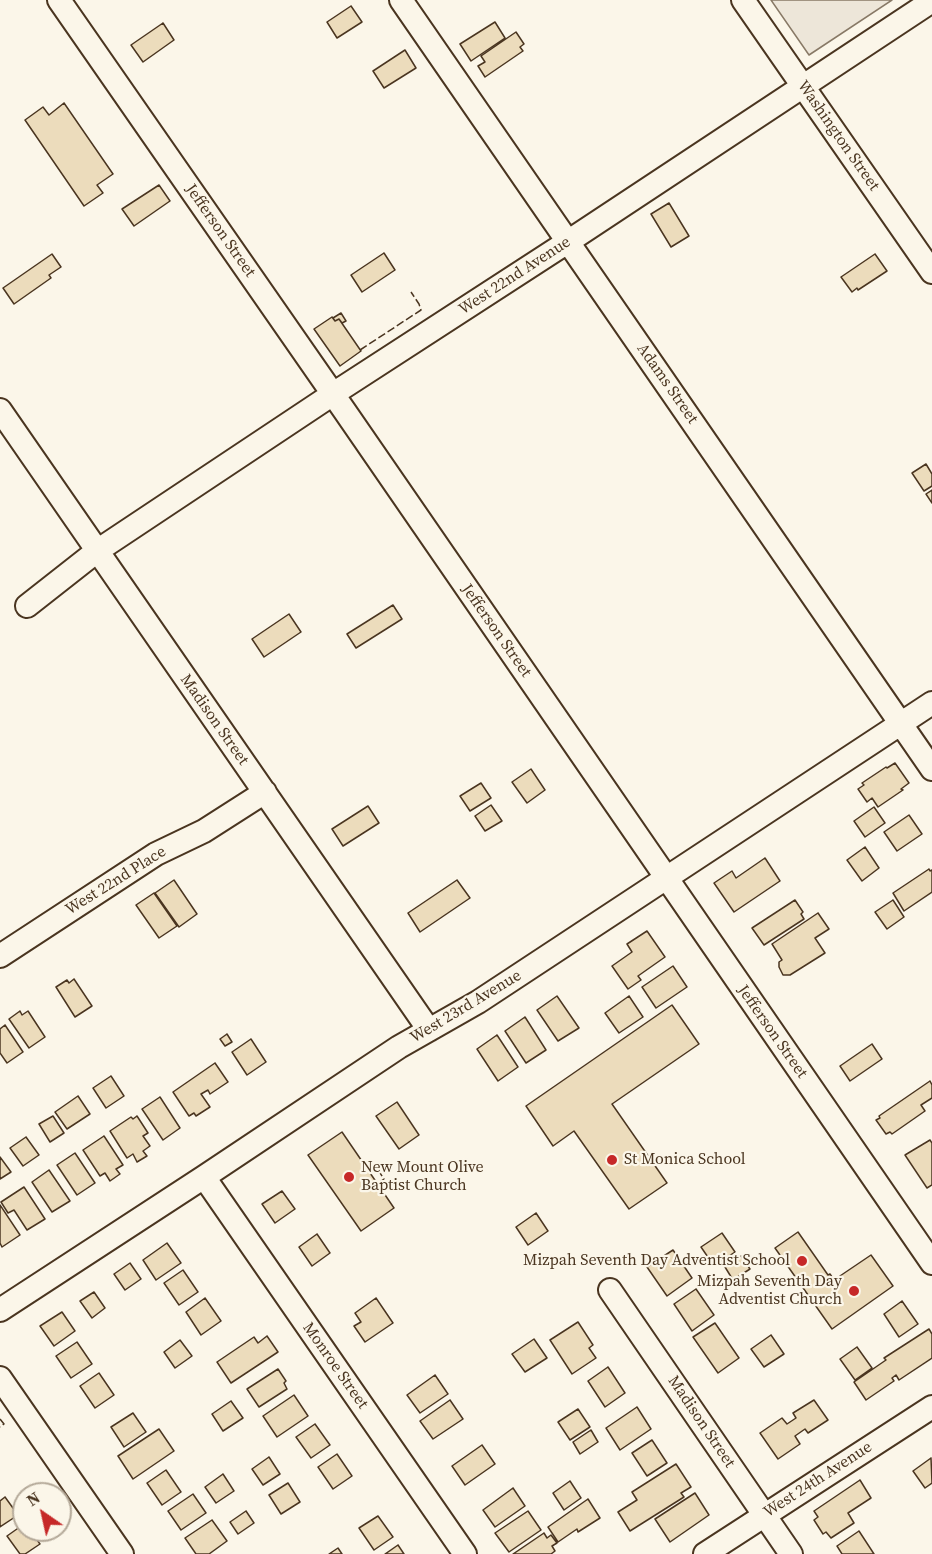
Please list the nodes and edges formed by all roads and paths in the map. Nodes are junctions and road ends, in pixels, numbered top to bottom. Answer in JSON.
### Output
{"nodes":[{"id":1,"x":59,"y":0,"type":"edge"},
{"id":2,"x":401,"y":0,"type":"edge"},
{"id":3,"x":743,"y":0,"type":"edge"},
{"id":4,"x":932,"y":1,"type":"edge"},
{"id":5,"x":803,"y":87,"type":"junction"},
{"id":6,"x":569,"y":241,"type":"junction"},
{"id":7,"x":932,"y":272,"type":"edge"},
{"id":8,"x":333,"y":394,"type":"junction"},
{"id":9,"x":0,"y":410,"type":"edge"},
{"id":10,"x":97,"y":551,"type":"junction"},
{"id":11,"x":27,"y":606,"type":"dead end"},
{"id":12,"x":932,"y":704,"type":"edge"},
{"id":13,"x":901,"y":724,"type":"junction"},
{"id":14,"x":932,"y":769,"type":"edge"},
{"id":15,"x":265,"y":792,"type":"junction"},
{"id":16,"x":666,"y":878,"type":"junction"},
{"id":17,"x":0,"y":956,"type":"edge"},
{"id":18,"x":429,"y":1030,"type":"junction"},
{"id":19,"x":204,"y":1177,"type":"junction"},
{"id":20,"x":932,"y":1263,"type":"edge"},
{"id":21,"x":610,"y":1290,"type":"dead end"},
{"id":22,"x":0,"y":1310,"type":"edge"},
{"id":23,"x":0,"y":1378,"type":"edge"},
{"id":24,"x":932,"y":1407,"type":"edge"},
{"id":25,"x":764,"y":1515,"type":"junction"},
{"id":26,"x":122,"y":1554,"type":"edge"},
{"id":27,"x":465,"y":1554,"type":"edge"},
{"id":28,"x":705,"y":1554,"type":"edge"},
{"id":29,"x":791,"y":1554,"type":"edge"}],
"edges":[{"from":1,"to":8,"type":"street","name":"Jefferson Street"},
{"from":2,"to":6,"type":"street","name":"Adams Street"},
{"from":3,"to":5,"type":"street","name":"Washington Street"},
{"from":4,"to":5,"type":"street","name":"West 22nd Avenue"},
{"from":5,"to":6,"type":"street","name":"West 22nd Avenue"},
{"from":5,"to":7,"type":"street","name":"Washington Street"},
{"from":6,"to":8,"type":"street","name":"West 22nd Avenue"},
{"from":6,"to":13,"type":"street","name":"Adams Street"},
{"from":8,"to":10,"type":"street","name":"West 22nd Avenue"},
{"from":8,"to":16,"type":"street","name":"Jefferson Street"},
{"from":9,"to":10,"type":"street","name":"Madison Street"},
{"from":10,"to":11,"type":"street","name":"West 22nd Avenue"},
{"from":10,"to":15,"type":"street","name":"Madison Street"},
{"from":12,"to":13,"type":"street","name":"West 23rd Avenue"},
{"from":13,"to":14,"type":"street","name":"Adams Street"},
{"from":13,"to":16,"type":"street","name":"West 23rd Avenue"},
{"from":15,"to":17,"type":"street","name":"West 22nd Place"},
{"from":15,"to":18,"type":"street","name":"Madison Street"},
{"from":16,"to":18,"type":"street","name":"West 23rd Avenue"},
{"from":16,"to":20,"type":"street","name":"Jefferson Street"},
{"from":18,"to":19,"type":"street","name":"West 23rd Avenue"},
{"from":19,"to":22,"type":"street","name":"West 23rd Avenue"},
{"from":19,"to":27,"type":"street","name":"Monroe Street"},
{"from":21,"to":25,"type":"street","name":"Madison Street"},
{"from":23,"to":26,"type":"street"},
{"from":24,"to":25,"type":"street","name":"West 24th Avenue"},
{"from":25,"to":28,"type":"street","name":"West 24th Avenue"},
{"from":25,"to":29,"type":"street","name":"Madison Street"}]}
